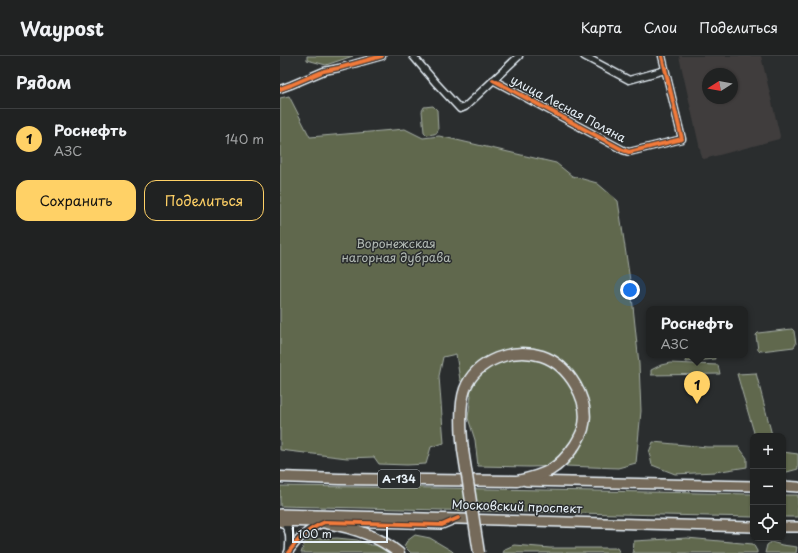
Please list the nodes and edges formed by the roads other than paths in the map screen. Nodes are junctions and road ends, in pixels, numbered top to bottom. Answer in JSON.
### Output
{"nodes":[{"id":1,"x":382,"y":56,"type":"edge"},
{"id":2,"x":413,"y":56,"type":"edge"},
{"id":3,"x":519,"y":56,"type":"edge"},
{"id":4,"x":584,"y":56,"type":"edge"},
{"id":5,"x":662,"y":56,"type":"edge"},
{"id":6,"x":665,"y":70,"type":"junction"},
{"id":7,"x":493,"y":80,"type":"junction"},
{"id":8,"x":280,"y":89,"type":"edge"},
{"id":9,"x":280,"y":477,"type":"edge"},
{"id":10,"x":517,"y":480,"type":"junction"},
{"id":11,"x":750,"y":486,"type":"edge"},
{"id":12,"x":786,"y":486,"type":"edge"},
{"id":13,"x":798,"y":486,"type":"edge"},
{"id":14,"x":280,"y":514,"type":"edge"},
{"id":15,"x":458,"y":518,"type":"junction"},
{"id":16,"x":280,"y":521,"type":"edge"},
{"id":17,"x":325,"y":522,"type":"junction"},
{"id":18,"x":750,"y":527,"type":"edge"},
{"id":19,"x":786,"y":527,"type":"edge"},
{"id":20,"x":798,"y":527,"type":"edge"},
{"id":21,"x":289,"y":552,"type":"edge"},
{"id":22,"x":399,"y":553,"type":"edge"},
{"id":23,"x":479,"y":553,"type":"edge"}],
"edges":[{"from":1,"to":8,"type":"street"},
{"from":2,"to":7,"type":"street","name":"улица Лесная Поляна"},
{"from":3,"to":7,"type":"street","name":"улица Лесная Поляна"},
{"from":4,"to":6,"type":"street"},
{"from":5,"to":6,"type":"street"},
{"from":6,"to":7,"type":"street","name":"улица Лесная Поляна"},
{"from":9,"to":10,"type":"highway","name":"Московский проспект","number":"А-134"},
{"from":10,"to":11,"type":"main road","name":"Московский проспект"},
{"from":10,"to":23,"type":"highway","bridge":true},
{"from":12,"to":13,"type":"main road"},
{"from":14,"to":15,"type":"main road","name":"Московский проспект"},
{"from":15,"to":17,"type":"street"},
{"from":15,"to":18,"type":"main road","name":"Московский проспект"},
{"from":16,"to":17,"type":"highway"},
{"from":16,"to":21,"type":"street"},
{"from":17,"to":21,"type":"street"},
{"from":17,"to":22,"type":"highway"},
{"from":19,"to":20,"type":"main road"}]}
